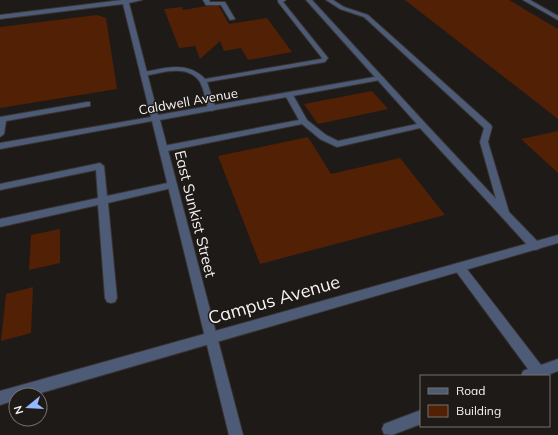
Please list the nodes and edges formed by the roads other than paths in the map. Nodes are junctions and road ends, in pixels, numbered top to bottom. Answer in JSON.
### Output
{"nodes":[{"id":1,"x":139,"y":0,"type":"edge"},
{"id":2,"x":206,"y":0,"type":"edge"},
{"id":3,"x":283,"y":0,"type":"edge"},
{"id":4,"x":309,"y":0,"type":"edge"},
{"id":5,"x":329,"y":0,"type":"edge"},
{"id":6,"x":526,"y":0,"type":"edge"},
{"id":7,"x":126,"y":1,"type":"edge"},
{"id":8,"x":0,"y":17,"type":"edge"},
{"id":9,"x":558,"y":18,"type":"edge"},
{"id":10,"x":232,"y":19,"type":"dead end"},
{"id":11,"x":144,"y":74,"type":"junction"},
{"id":12,"x":380,"y":78,"type":"junction"},
{"id":13,"x":203,"y":82,"type":"junction"},
{"id":14,"x":289,"y":95,"type":"junction"},
{"id":15,"x":87,"y":104,"type":"dead end"},
{"id":16,"x":212,"y":109,"type":"junction"},
{"id":17,"x":1,"y":119,"type":"edge"},
{"id":18,"x":155,"y":119,"type":"junction"},
{"id":19,"x":304,"y":120,"type":"junction"},
{"id":20,"x":422,"y":125,"type":"junction"},
{"id":21,"x":0,"y":134,"type":"edge"},
{"id":22,"x":0,"y":146,"type":"edge"},
{"id":23,"x":163,"y":149,"type":"junction"},
{"id":24,"x":172,"y":185,"type":"junction"},
{"id":25,"x":0,"y":187,"type":"edge"},
{"id":26,"x":103,"y":200,"type":"junction"},
{"id":27,"x":506,"y":214,"type":"junction"},
{"id":28,"x":0,"y":223,"type":"edge"},
{"id":29,"x":558,"y":239,"type":"edge"},
{"id":30,"x":535,"y":246,"type":"junction"},
{"id":31,"x":459,"y":267,"type":"junction"},
{"id":32,"x":111,"y":298,"type":"dead end"},
{"id":33,"x":211,"y":337,"type":"junction"},
{"id":34,"x":558,"y":365,"type":"edge"},
{"id":35,"x":533,"y":374,"type":"edge"},
{"id":36,"x":0,"y":398,"type":"edge"},
{"id":37,"x":420,"y":417,"type":"edge"},
{"id":38,"x":389,"y":429,"type":"dead end"},
{"id":39,"x":236,"y":435,"type":"edge"}],
"edges":[{"from":1,"to":7,"type":"street"},
{"from":2,"to":10,"type":"street"},
{"from":3,"to":13,"type":"street"},
{"from":4,"to":12,"type":"street"},
{"from":5,"to":27,"type":"street"},
{"from":6,"to":9,"type":"street"},
{"from":7,"to":8,"type":"street"},
{"from":7,"to":11,"type":"street","name":"East Sunkist Street"},
{"from":11,"to":13,"type":"street"},
{"from":11,"to":18,"type":"street","name":"East Sunkist Street"},
{"from":12,"to":14,"type":"street","name":"Caldwell Avenue"},
{"from":12,"to":20,"type":"street"},
{"from":13,"to":16,"type":"street"},
{"from":14,"to":16,"type":"street","name":"Caldwell Avenue"},
{"from":14,"to":19,"type":"street"},
{"from":15,"to":17,"type":"street"},
{"from":16,"to":18,"type":"street","name":"Caldwell Avenue"},
{"from":17,"to":21,"type":"street"},
{"from":18,"to":22,"type":"street","name":"Caldwell Avenue"},
{"from":18,"to":23,"type":"street","name":"East Sunkist Street"},
{"from":19,"to":20,"type":"street"},
{"from":19,"to":23,"type":"street"},
{"from":20,"to":27,"type":"street"},
{"from":23,"to":24,"type":"street","name":"East Sunkist Street"},
{"from":24,"to":26,"type":"street"},
{"from":24,"to":33,"type":"street","name":"East Sunkist Street"},
{"from":25,"to":26,"type":"street"},
{"from":26,"to":28,"type":"street"},
{"from":26,"to":32,"type":"street"},
{"from":27,"to":30,"type":"street"},
{"from":29,"to":30,"type":"street","name":"Campus Avenue"},
{"from":30,"to":31,"type":"street","name":"Campus Avenue"},
{"from":31,"to":33,"type":"street","name":"Campus Avenue"},
{"from":31,"to":35,"type":"street"},
{"from":33,"to":36,"type":"street","name":"Campus Avenue"},
{"from":33,"to":39,"type":"street","name":"East Sunkist Street"},
{"from":34,"to":35,"type":"street"},
{"from":37,"to":38,"type":"street"}]}
